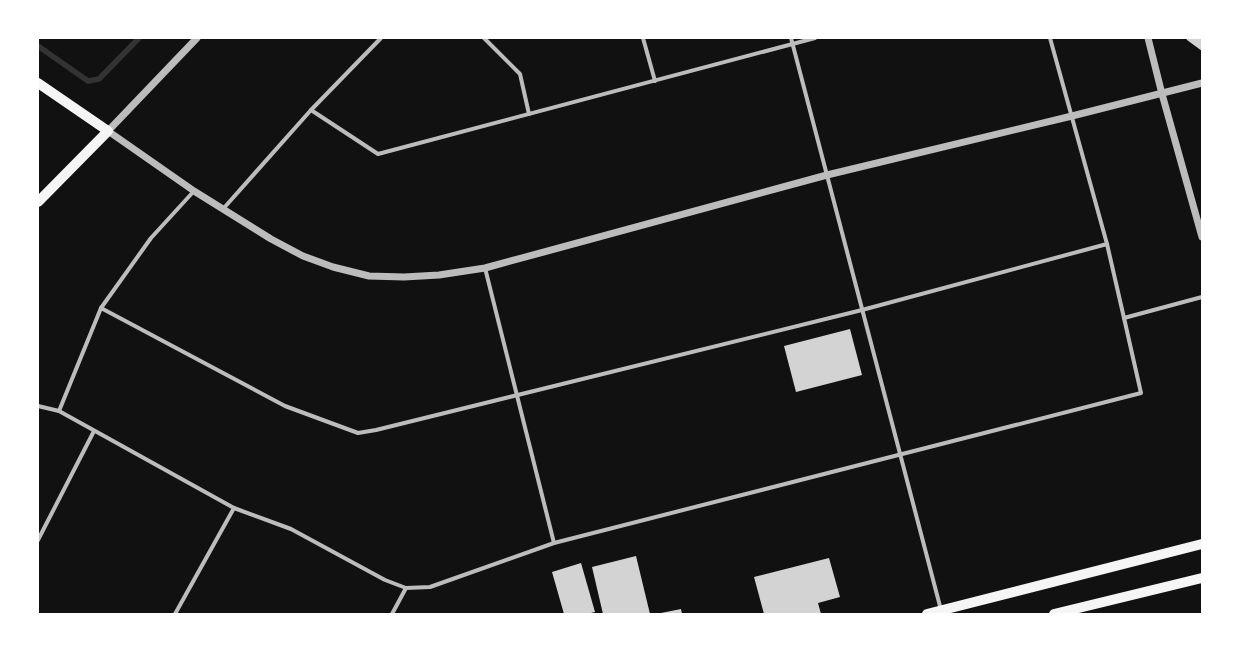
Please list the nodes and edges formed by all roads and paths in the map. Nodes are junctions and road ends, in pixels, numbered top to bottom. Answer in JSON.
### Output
{"nodes":[{"id":1,"x":198,"y":38,"type":"edge"},
{"id":2,"x":381,"y":38,"type":"edge"},
{"id":3,"x":484,"y":38,"type":"edge"},
{"id":4,"x":643,"y":38,"type":"edge"},
{"id":5,"x":791,"y":38,"type":"edge"},
{"id":6,"x":815,"y":38,"type":"edge"},
{"id":7,"x":1050,"y":38,"type":"edge"},
{"id":8,"x":1148,"y":38,"type":"edge"},
{"id":9,"x":793,"y":44,"type":"junction"},
{"id":10,"x":656,"y":81,"type":"junction"},
{"id":11,"x":1202,"y":83,"type":"edge"},
{"id":12,"x":38,"y":84,"type":"edge"},
{"id":13,"x":1162,"y":94,"type":"junction"},
{"id":14,"x":311,"y":110,"type":"junction"},
{"id":15,"x":529,"y":114,"type":"junction"},
{"id":16,"x":1072,"y":116,"type":"junction"},
{"id":17,"x":108,"y":131,"type":"junction"},
{"id":18,"x":827,"y":176,"type":"junction"},
{"id":19,"x":194,"y":191,"type":"junction"},
{"id":20,"x":38,"y":202,"type":"edge"},
{"id":21,"x":223,"y":209,"type":"junction"},
{"id":22,"x":1202,"y":237,"type":"edge"},
{"id":23,"x":1107,"y":244,"type":"junction"},
{"id":24,"x":485,"y":268,"type":"junction"},
{"id":25,"x":1202,"y":298,"type":"edge"},
{"id":26,"x":101,"y":308,"type":"junction"},
{"id":27,"x":862,"y":310,"type":"junction"},
{"id":28,"x":1124,"y":318,"type":"junction"},
{"id":29,"x":517,"y":396,"type":"junction"},
{"id":30,"x":38,"y":406,"type":"edge"},
{"id":31,"x":59,"y":411,"type":"junction"},
{"id":32,"x":94,"y":431,"type":"junction"},
{"id":33,"x":900,"y":455,"type":"junction"},
{"id":34,"x":234,"y":508,"type":"junction"},
{"id":35,"x":38,"y":540,"type":"edge"},
{"id":36,"x":554,"y":543,"type":"junction"},
{"id":37,"x":1202,"y":544,"type":"edge"},
{"id":38,"x":1202,"y":578,"type":"edge"},
{"id":39,"x":406,"y":588,"type":"junction"},
{"id":40,"x":942,"y":612,"type":"edge"},
{"id":41,"x":175,"y":614,"type":"edge"},
{"id":42,"x":392,"y":614,"type":"edge"},
{"id":43,"x":927,"y":614,"type":"edge"},
{"id":44,"x":1054,"y":614,"type":"edge"}],
"edges":[{"from":1,"to":17,"type":"street"},
{"from":2,"to":14,"type":"street"},
{"from":3,"to":15,"type":"street"},
{"from":4,"to":10,"type":"street"},
{"from":5,"to":9,"type":"street"},
{"from":6,"to":9,"type":"street"},
{"from":7,"to":16,"type":"street"},
{"from":8,"to":13,"type":"street"},
{"from":9,"to":10,"type":"street"},
{"from":9,"to":18,"type":"street"},
{"from":10,"to":15,"type":"street"},
{"from":11,"to":13,"type":"street"},
{"from":12,"to":17,"type":"main road"},
{"from":13,"to":16,"type":"street"},
{"from":13,"to":22,"type":"street"},
{"from":14,"to":15,"type":"street"},
{"from":14,"to":21,"type":"street"},
{"from":16,"to":18,"type":"street"},
{"from":16,"to":23,"type":"street"},
{"from":17,"to":19,"type":"street"},
{"from":17,"to":20,"type":"main road"},
{"from":18,"to":24,"type":"street"},
{"from":18,"to":27,"type":"street"},
{"from":19,"to":21,"type":"street"},
{"from":19,"to":26,"type":"street"},
{"from":21,"to":24,"type":"street"},
{"from":23,"to":27,"type":"street"},
{"from":23,"to":28,"type":"street"},
{"from":24,"to":29,"type":"street"},
{"from":25,"to":28,"type":"street"},
{"from":26,"to":29,"type":"street"},
{"from":26,"to":31,"type":"street"},
{"from":27,"to":29,"type":"street"},
{"from":27,"to":33,"type":"street"},
{"from":28,"to":33,"type":"street"},
{"from":29,"to":36,"type":"street"},
{"from":30,"to":31,"type":"street"},
{"from":31,"to":32,"type":"street"},
{"from":32,"to":34,"type":"street"},
{"from":32,"to":35,"type":"street"},
{"from":33,"to":36,"type":"street"},
{"from":33,"to":40,"type":"street"},
{"from":34,"to":39,"type":"street"},
{"from":34,"to":41,"type":"street"},
{"from":36,"to":39,"type":"street"},
{"from":37,"to":40,"type":"main road"},
{"from":38,"to":44,"type":"main road"},
{"from":39,"to":42,"type":"street"},
{"from":40,"to":43,"type":"main road"}]}
